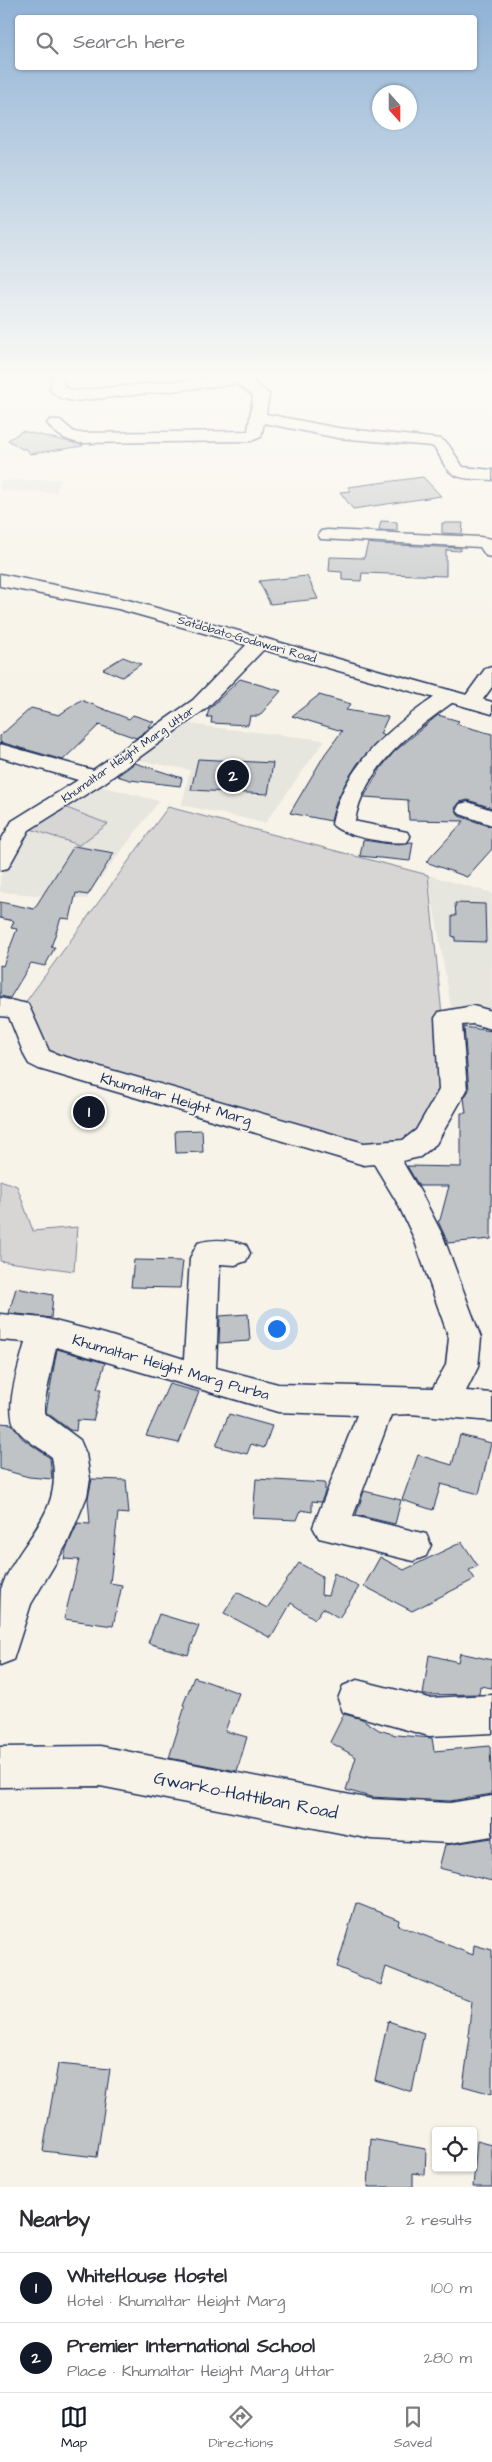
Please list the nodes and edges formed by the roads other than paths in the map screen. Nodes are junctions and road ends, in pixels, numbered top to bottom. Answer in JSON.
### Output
{"nodes":[{"id":1,"x":327,"y":536,"type":"dead end"},
{"id":2,"x":492,"y":552,"type":"edge"},
{"id":3,"x":0,"y":580,"type":"edge"},
{"id":4,"x":259,"y":643,"type":"junction"},
{"id":5,"x":492,"y":673,"type":"edge"},
{"id":6,"x":449,"y":696,"type":"junction"},
{"id":7,"x":472,"y":702,"type":"junction"},
{"id":8,"x":492,"y":708,"type":"edge"},
{"id":9,"x":0,"y":750,"type":"edge"},
{"id":10,"x":96,"y":778,"type":"junction"},
{"id":11,"x":468,"y":809,"type":"dead end"},
{"id":12,"x":492,"y":818,"type":"edge"},
{"id":13,"x":399,"y":837,"type":"dead end"},
{"id":14,"x":0,"y":863,"type":"edge"},
{"id":15,"x":0,"y":1007,"type":"edge"},
{"id":16,"x":492,"y":1020,"type":"edge"},
{"id":17,"x":382,"y":1153,"type":"junction"},
{"id":18,"x":236,"y":1252,"type":"dead end"},
{"id":19,"x":0,"y":1326,"type":"edge"},
{"id":20,"x":43,"y":1331,"type":"junction"},
{"id":21,"x":199,"y":1377,"type":"junction"},
{"id":22,"x":379,"y":1402,"type":"junction"},
{"id":23,"x":448,"y":1402,"type":"junction"},
{"id":24,"x":492,"y":1407,"type":"edge"},
{"id":25,"x":413,"y":1546,"type":"dead end"},
{"id":26,"x":0,"y":1647,"type":"edge"},
{"id":27,"x":357,"y":1699,"type":"dead end"},
{"id":28,"x":492,"y":1714,"type":"edge"},
{"id":29,"x":0,"y":1767,"type":"edge"},
{"id":30,"x":492,"y":1816,"type":"edge"}],
"edges":[{"from":1,"to":2,"type":"street"},
{"from":3,"to":4,"type":"street","name":"Satdobato-Godawari Road"},
{"from":4,"to":6,"type":"street","name":"Satdobato-Godawari Road"},
{"from":4,"to":10,"type":"street","name":"Khumaltar Height Marg Uttar"},
{"from":5,"to":7,"type":"street"},
{"from":6,"to":7,"type":"street","name":"Satdobato-Godawari Road"},
{"from":6,"to":13,"type":"street"},
{"from":7,"to":8,"type":"street","name":"Satdobato-Godawari Road"},
{"from":9,"to":10,"type":"street"},
{"from":10,"to":14,"type":"street","name":"Khumaltar Height Marg Uttar"},
{"from":11,"to":12,"type":"street"},
{"from":15,"to":17,"type":"street","name":"Khumaltar Height Marg"},
{"from":16,"to":17,"type":"street","name":"Khumaltar Height Marg"},
{"from":17,"to":23,"type":"street"},
{"from":18,"to":21,"type":"street"},
{"from":19,"to":20,"type":"street","name":"Khumaltar Height Marg Purba"},
{"from":20,"to":21,"type":"street","name":"Khumaltar Height Marg Purba"},
{"from":20,"to":26,"type":"street"},
{"from":21,"to":22,"type":"street","name":"Khumaltar Height Marg Purba"},
{"from":22,"to":23,"type":"street","name":"Khumaltar Height Marg Purba"},
{"from":22,"to":25,"type":"street"},
{"from":23,"to":24,"type":"street","name":"Khumaltar Height Marg Purba"},
{"from":27,"to":28,"type":"street"},
{"from":29,"to":30,"type":"street","name":"Gwarko-Hattiban Road"}]}
